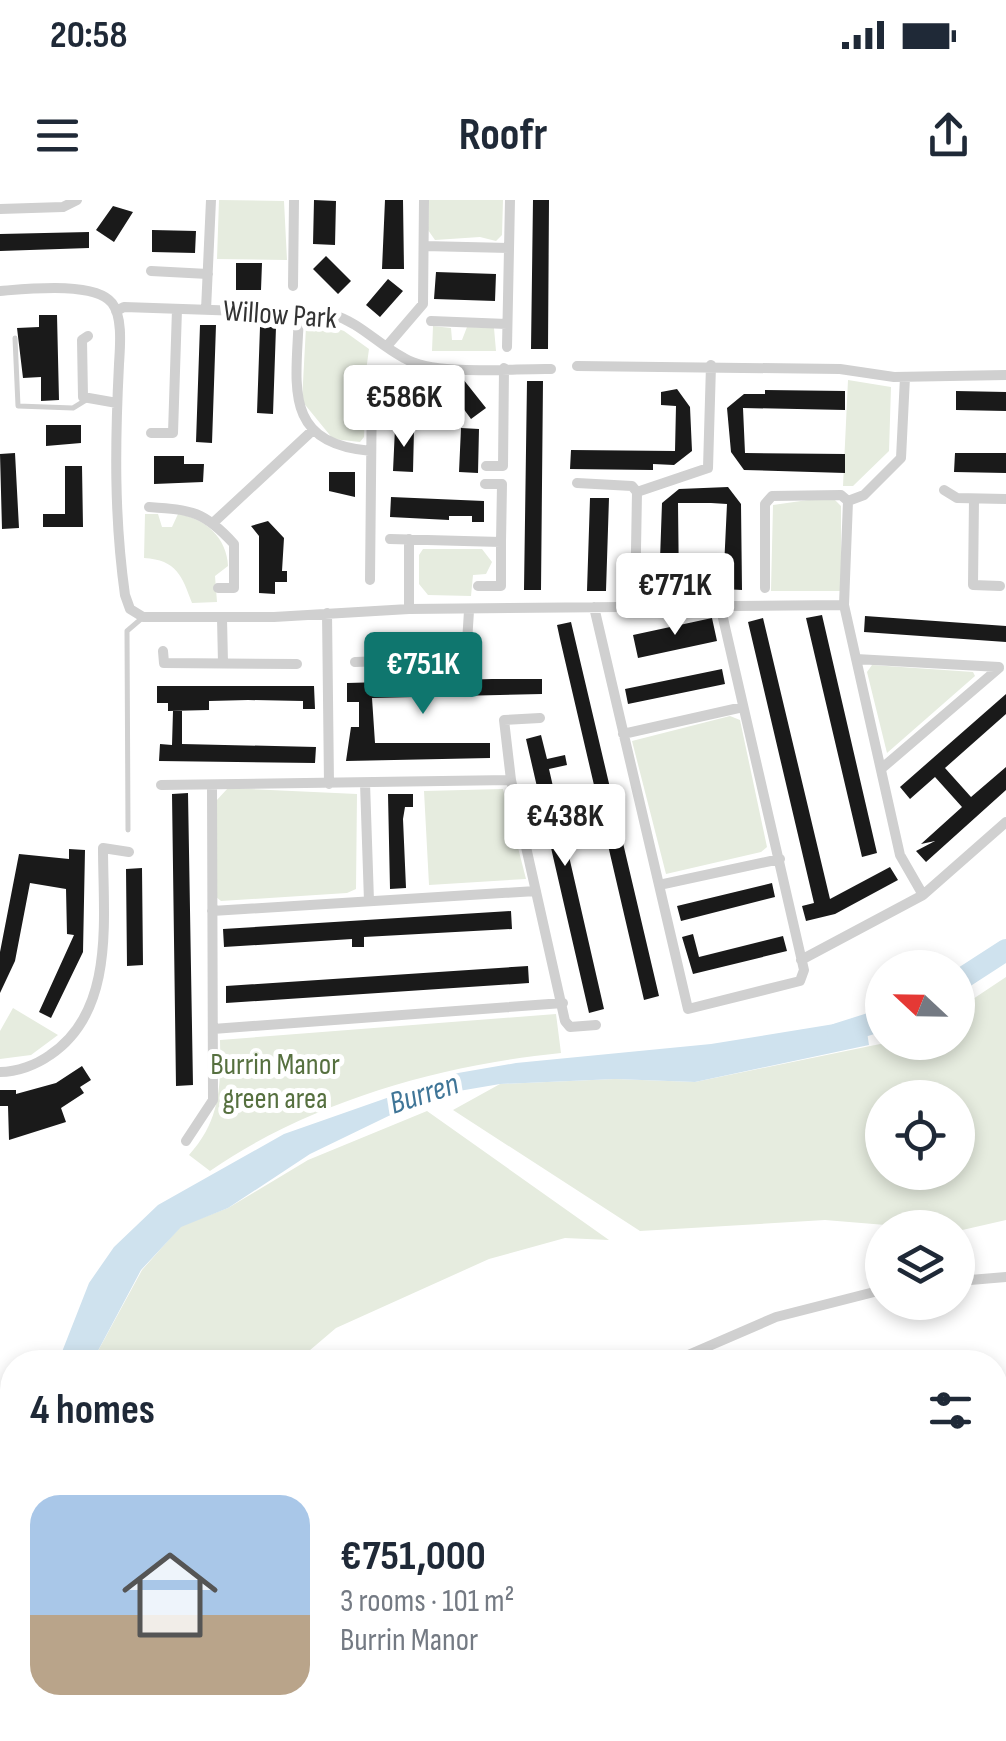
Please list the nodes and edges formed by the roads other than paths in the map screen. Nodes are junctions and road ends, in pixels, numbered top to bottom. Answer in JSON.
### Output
{"nodes":[{"id":1,"x":76,"y":200,"type":"edge"},
{"id":2,"x":212,"y":200,"type":"edge"},
{"id":3,"x":294,"y":200,"type":"edge"},
{"id":4,"x":424,"y":200,"type":"edge"},
{"id":5,"x":510,"y":200,"type":"edge"},
{"id":6,"x":0,"y":209,"type":"edge"},
{"id":7,"x":424,"y":246,"type":"junction"},
{"id":8,"x":509,"y":248,"type":"junction"},
{"id":9,"x":151,"y":271,"type":"dead end"},
{"id":10,"x":208,"y":274,"type":"junction"},
{"id":11,"x":292,"y":286,"type":"dead end"},
{"id":12,"x":0,"y":291,"type":"edge"},
{"id":13,"x":177,"y":309,"type":"junction"},
{"id":14,"x":206,"y":310,"type":"junction"},
{"id":15,"x":116,"y":311,"type":"junction"},
{"id":16,"x":299,"y":313,"type":"junction"},
{"id":17,"x":431,"y":321,"type":"dead end"},
{"id":18,"x":507,"y":324,"type":"junction"},
{"id":19,"x":88,"y":336,"type":"dead end"},
{"id":20,"x":15,"y":338,"type":"dead end"},
{"id":21,"x":387,"y":346,"type":"junction"},
{"id":22,"x":506,"y":347,"type":"dead end"},
{"id":23,"x":711,"y":365,"type":"junction"},
{"id":24,"x":576,"y":366,"type":"dead end"},
{"id":25,"x":504,"y":368,"type":"junction"},
{"id":26,"x":552,"y":369,"type":"dead end"},
{"id":27,"x":1006,"y":375,"type":"edge"},
{"id":28,"x":905,"y":376,"type":"junction"},
{"id":29,"x":372,"y":380,"type":"dead end"},
{"id":30,"x":86,"y":400,"type":"junction"},
{"id":31,"x":117,"y":403,"type":"junction"},
{"id":32,"x":313,"y":430,"type":"junction"},
{"id":33,"x":150,"y":433,"type":"dead end"},
{"id":34,"x":371,"y":451,"type":"junction"},
{"id":35,"x":486,"y":466,"type":"dead end"},
{"id":36,"x":577,"y":483,"type":"dead end"},
{"id":37,"x":485,"y":484,"type":"dead end"},
{"id":38,"x":944,"y":490,"type":"dead end"},
{"id":39,"x":637,"y":492,"type":"junction"},
{"id":40,"x":974,"y":499,"type":"junction"},
{"id":41,"x":1006,"y":499,"type":"edge"},
{"id":42,"x":848,"y":501,"type":"junction"},
{"id":43,"x":149,"y":507,"type":"dead end"},
{"id":44,"x":214,"y":522,"type":"junction"},
{"id":45,"x":390,"y":539,"type":"dead end"},
{"id":46,"x":409,"y":539,"type":"junction"},
{"id":47,"x":501,"y":542,"type":"junction"},
{"id":48,"x":370,"y":580,"type":"dead end"},
{"id":49,"x":478,"y":586,"type":"dead end"},
{"id":50,"x":1000,"y":586,"type":"dead end"},
{"id":51,"x":218,"y":588,"type":"dead end"},
{"id":52,"x":765,"y":588,"type":"dead end"},
{"id":53,"x":720,"y":605,"type":"junction"},
{"id":54,"x":634,"y":606,"type":"junction"},
{"id":55,"x":844,"y":606,"type":"junction"},
{"id":56,"x":594,"y":607,"type":"junction"},
{"id":57,"x":410,"y":609,"type":"junction"},
{"id":58,"x":469,"y":611,"type":"junction"},
{"id":59,"x":327,"y":612,"type":"junction"},
{"id":60,"x":143,"y":617,"type":"junction"},
{"id":61,"x":222,"y":618,"type":"junction"},
{"id":62,"x":163,"y":651,"type":"dead end"},
{"id":63,"x":856,"y":658,"type":"junction"},
{"id":64,"x":355,"y":662,"type":"dead end"},
{"id":65,"x":222,"y":663,"type":"junction"},
{"id":66,"x":297,"y":664,"type":"dead end"},
{"id":67,"x":1003,"y":668,"type":"edge"},
{"id":68,"x":744,"y":707,"type":"junction"},
{"id":69,"x":540,"y":718,"type":"dead end"},
{"id":70,"x":622,"y":734,"type":"junction"},
{"id":71,"x":880,"y":769,"type":"junction"},
{"id":72,"x":511,"y":780,"type":"junction"},
{"id":73,"x":365,"y":783,"type":"junction"},
{"id":74,"x":328,"y":784,"type":"junction"},
{"id":75,"x":161,"y":785,"type":"dead end"},
{"id":76,"x":212,"y":786,"type":"junction"},
{"id":77,"x":1006,"y":822,"type":"edge"},
{"id":78,"x":128,"y":830,"type":"dead end"},
{"id":79,"x":129,"y":852,"type":"dead end"},
{"id":80,"x":780,"y":859,"type":"junction"},
{"id":81,"x":659,"y":885,"type":"junction"},
{"id":82,"x":536,"y":891,"type":"junction"},
{"id":83,"x":923,"y":894,"type":"junction"},
{"id":84,"x":369,"y":900,"type":"junction"},
{"id":85,"x":212,"y":911,"type":"junction"},
{"id":86,"x":801,"y":960,"type":"junction"},
{"id":87,"x":563,"y":1003,"type":"junction"},
{"id":88,"x":596,"y":1026,"type":"dead end"},
{"id":89,"x":213,"y":1029,"type":"junction"},
{"id":90,"x":0,"y":1072,"type":"edge"},
{"id":91,"x":186,"y":1141,"type":"dead end"},
{"id":92,"x":1006,"y":1277,"type":"edge"},
{"id":93,"x":975,"y":1280,"type":"edge"},
{"id":94,"x":865,"y":1294,"type":"edge"},
{"id":95,"x":700,"y":1350,"type":"edge"}],
"edges":[{"from":1,"to":6,"type":"street"},
{"from":2,"to":10,"type":"street"},
{"from":3,"to":11,"type":"street"},
{"from":4,"to":7,"type":"street"},
{"from":5,"to":8,"type":"street"},
{"from":7,"to":8,"type":"street"},
{"from":7,"to":21,"type":"street"},
{"from":8,"to":18,"type":"street"},
{"from":9,"to":10,"type":"street"},
{"from":10,"to":14,"type":"street"},
{"from":12,"to":15,"type":"street"},
{"from":13,"to":14,"type":"street","name":"Willow Park"},
{"from":13,"to":15,"type":"street","name":"Willow Park"},
{"from":13,"to":33,"type":"street"},
{"from":14,"to":16,"type":"street","name":"Willow Park"},
{"from":15,"to":31,"type":"street"},
{"from":16,"to":21,"type":"street","name":"Willow Park"},
{"from":16,"to":32,"type":"street"},
{"from":17,"to":18,"type":"street"},
{"from":18,"to":22,"type":"street"},
{"from":19,"to":30,"type":"street"},
{"from":20,"to":30,"type":"lane"},
{"from":21,"to":25,"type":"street","name":"Willow Park"},
{"from":23,"to":24,"type":"street"},
{"from":23,"to":28,"type":"street"},
{"from":23,"to":39,"type":"street"},
{"from":25,"to":26,"type":"street","name":"Willow Park"},
{"from":25,"to":35,"type":"street"},
{"from":27,"to":28,"type":"street"},
{"from":28,"to":42,"type":"street"},
{"from":29,"to":34,"type":"street"},
{"from":30,"to":31,"type":"street"},
{"from":31,"to":60,"type":"street"},
{"from":32,"to":34,"type":"street"},
{"from":32,"to":44,"type":"street"},
{"from":34,"to":48,"type":"street"},
{"from":36,"to":39,"type":"street"},
{"from":37,"to":47,"type":"street"},
{"from":38,"to":40,"type":"street"},
{"from":39,"to":54,"type":"street"},
{"from":40,"to":41,"type":"street"},
{"from":40,"to":50,"type":"street"},
{"from":42,"to":52,"type":"street"},
{"from":42,"to":55,"type":"street"},
{"from":43,"to":44,"type":"street"},
{"from":44,"to":51,"type":"street"},
{"from":45,"to":46,"type":"street"},
{"from":46,"to":47,"type":"street"},
{"from":46,"to":57,"type":"street"},
{"from":47,"to":49,"type":"street"},
{"from":53,"to":54,"type":"street"},
{"from":53,"to":55,"type":"street"},
{"from":53,"to":68,"type":"street"},
{"from":54,"to":56,"type":"street"},
{"from":55,"to":63,"type":"street"},
{"from":56,"to":58,"type":"street"},
{"from":56,"to":70,"type":"street"},
{"from":57,"to":58,"type":"street"},
{"from":57,"to":59,"type":"street"},
{"from":58,"to":64,"type":"street"},
{"from":59,"to":61,"type":"street"},
{"from":59,"to":74,"type":"street"},
{"from":60,"to":61,"type":"street"},
{"from":60,"to":78,"type":"lane"},
{"from":61,"to":65,"type":"street"},
{"from":62,"to":65,"type":"street"},
{"from":63,"to":67,"type":"street"},
{"from":63,"to":71,"type":"street"},
{"from":65,"to":66,"type":"street"},
{"from":67,"to":71,"type":"street"},
{"from":68,"to":70,"type":"street"},
{"from":68,"to":80,"type":"street"},
{"from":69,"to":72,"type":"street"},
{"from":70,"to":81,"type":"street"},
{"from":71,"to":83,"type":"street"},
{"from":72,"to":73,"type":"street"},
{"from":72,"to":82,"type":"street"},
{"from":73,"to":74,"type":"street"},
{"from":73,"to":84,"type":"street"},
{"from":74,"to":76,"type":"street"},
{"from":75,"to":76,"type":"street"},
{"from":76,"to":85,"type":"street"},
{"from":77,"to":83,"type":"street"},
{"from":79,"to":90,"type":"street"},
{"from":80,"to":81,"type":"street"},
{"from":80,"to":86,"type":"street"},
{"from":81,"to":86,"type":"street"},
{"from":82,"to":84,"type":"street"},
{"from":82,"to":87,"type":"street"},
{"from":83,"to":86,"type":"street"},
{"from":84,"to":85,"type":"street"},
{"from":85,"to":89,"type":"street"},
{"from":87,"to":88,"type":"street"},
{"from":87,"to":89,"type":"street"},
{"from":89,"to":91,"type":"street"},
{"from":92,"to":93,"type":"street"},
{"from":94,"to":95,"type":"street"}]}
